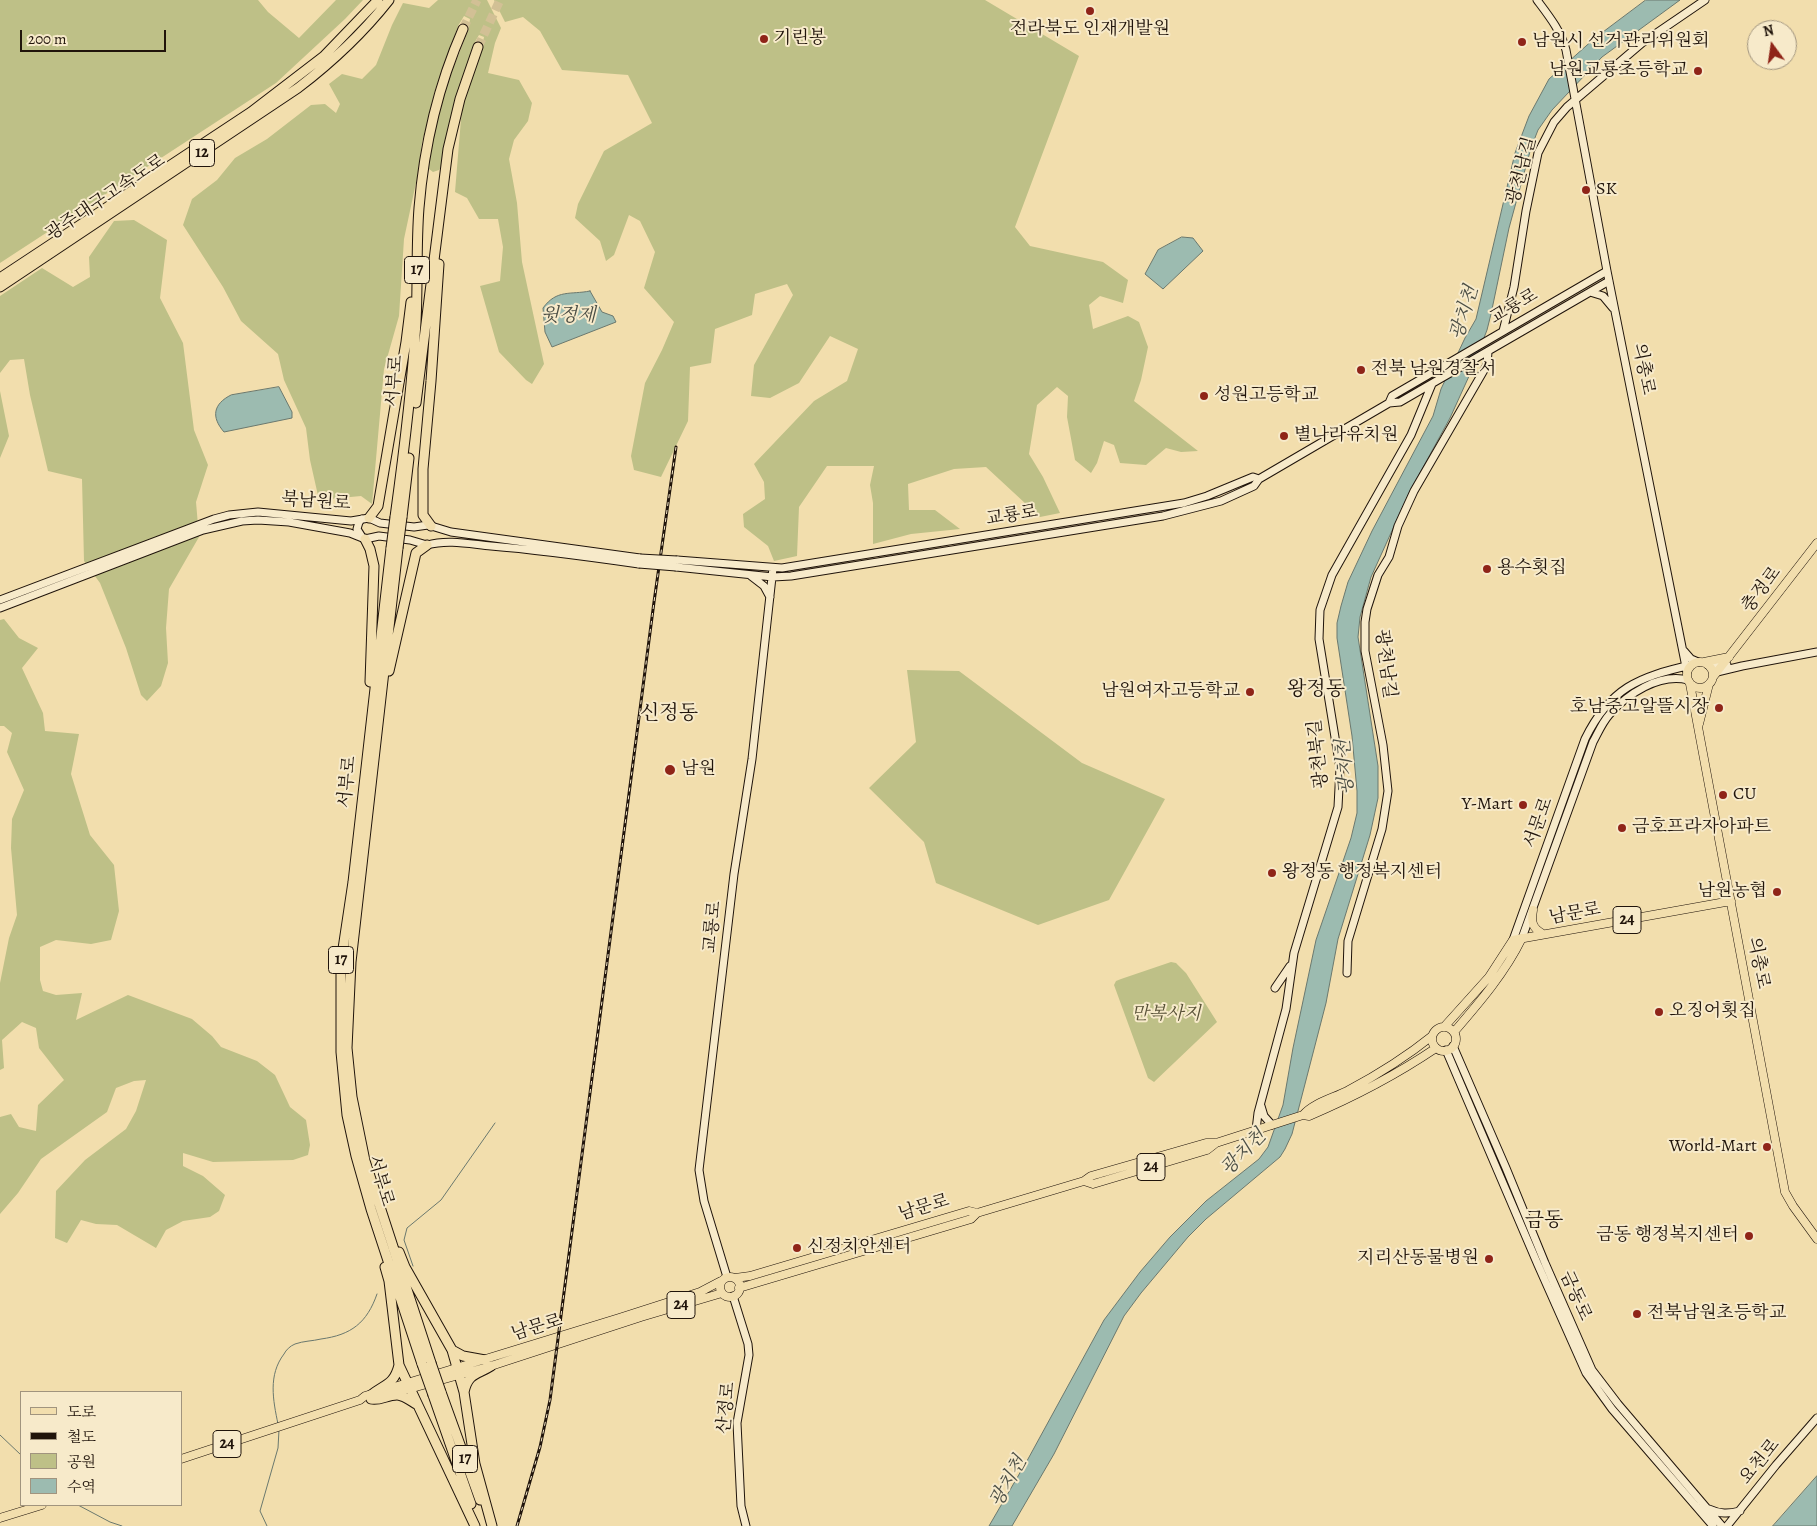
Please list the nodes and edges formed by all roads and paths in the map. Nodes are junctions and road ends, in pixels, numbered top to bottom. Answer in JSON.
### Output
{"nodes":[{"id":1,"x":378,"y":0,"type":"edge"},
{"id":2,"x":389,"y":0,"type":"edge"},
{"id":3,"x":1537,"y":0,"type":"edge"},
{"id":4,"x":1704,"y":0,"type":"edge"},
{"id":5,"x":463,"y":29,"type":"tunnel mouth"},
{"id":6,"x":478,"y":48,"type":"tunnel mouth"},
{"id":7,"x":1575,"y":98,"type":"junction"},
{"id":8,"x":448,"y":149,"type":"junction"},
{"id":9,"x":418,"y":222,"type":"junction"},
{"id":10,"x":1607,"y":271,"type":"junction"},
{"id":11,"x":0,"y":278,"type":"edge"},
{"id":12,"x":1609,"y":281,"type":"junction"},
{"id":13,"x":0,"y":288,"type":"edge"},
{"id":14,"x":1590,"y":292,"type":"junction"},
{"id":15,"x":1616,"y":312,"type":"junction"},
{"id":16,"x":1503,"y":331,"type":"junction"},
{"id":17,"x":1488,"y":352,"type":"junction"},
{"id":18,"x":1432,"y":384,"type":"junction"},
{"id":19,"x":1416,"y":392,"type":"junction"},
{"id":20,"x":1389,"y":403,"type":"junction"},
{"id":21,"x":1420,"y":414,"type":"junction"},
{"id":22,"x":1259,"y":478,"type":"junction"},
{"id":23,"x":398,"y":517,"type":"junction"},
{"id":24,"x":365,"y":519,"type":"junction"},
{"id":25,"x":432,"y":527,"type":"junction"},
{"id":26,"x":363,"y":538,"type":"junction"},
{"id":27,"x":1817,"y":543,"type":"edge"},
{"id":28,"x":430,"y":544,"type":"junction"},
{"id":29,"x":640,"y":561,"type":"junction"},
{"id":30,"x":676,"y":564,"type":"junction"},
{"id":31,"x":773,"y":568,"type":"junction"},
{"id":32,"x":749,"y":574,"type":"junction"},
{"id":33,"x":773,"y":577,"type":"junction"},
{"id":34,"x":770,"y":598,"type":"junction"},
{"id":35,"x":0,"y":600,"type":"edge"},
{"id":36,"x":0,"y":608,"type":"edge"},
{"id":37,"x":1682,"y":648,"type":"junction"},
{"id":38,"x":1817,"y":652,"type":"edge"},
{"id":39,"x":1731,"y":656,"type":"junction"},
{"id":40,"x":1723,"y":665,"type":"junction"},
{"id":41,"x":1742,"y":666,"type":"junction"},
{"id":42,"x":1694,"y":669,"type":"junction"},
{"id":43,"x":1671,"y":670,"type":"junction"},
{"id":44,"x":1649,"y":676,"type":"junction"},
{"id":45,"x":1713,"y":678,"type":"junction"},
{"id":46,"x":1652,"y":684,"type":"junction"},
{"id":47,"x":1698,"y":726,"type":"junction"},
{"id":48,"x":369,"y":766,"type":"junction"},
{"id":49,"x":1731,"y":901,"type":"junction"},
{"id":50,"x":1533,"y":910,"type":"junction"},
{"id":51,"x":1543,"y":934,"type":"junction"},
{"id":52,"x":1522,"y":938,"type":"junction"},
{"id":53,"x":1513,"y":940,"type":"junction"},
{"id":54,"x":1292,"y":963,"type":"junction"},
{"id":55,"x":1346,"y":972,"type":"dead end"},
{"id":56,"x":1274,"y":988,"type":"dead end"},
{"id":57,"x":1444,"y":1027,"type":"junction"},
{"id":58,"x":1454,"y":1032,"type":"junction"},
{"id":59,"x":1432,"y":1036,"type":"junction"},
{"id":60,"x":1436,"y":1048,"type":"junction"},
{"id":61,"x":1450,"y":1048,"type":"junction"},
{"id":62,"x":1372,"y":1082,"type":"junction"},
{"id":63,"x":1261,"y":1105,"type":"junction"},
{"id":64,"x":1273,"y":1125,"type":"junction"},
{"id":65,"x":1256,"y":1130,"type":"junction"},
{"id":66,"x":375,"y":1207,"type":"junction"},
{"id":67,"x":1817,"y":1239,"type":"edge"},
{"id":68,"x":790,"y":1268,"type":"junction"},
{"id":69,"x":728,"y":1279,"type":"junction"},
{"id":70,"x":739,"y":1288,"type":"junction"},
{"id":71,"x":722,"y":1293,"type":"junction"},
{"id":72,"x":733,"y":1296,"type":"junction"},
{"id":73,"x":452,"y":1350,"type":"junction"},
{"id":74,"x":488,"y":1363,"type":"junction"},
{"id":75,"x":399,"y":1365,"type":"junction"},
{"id":76,"x":458,"y":1371,"type":"junction"},
{"id":77,"x":409,"y":1386,"type":"junction"},
{"id":78,"x":464,"y":1392,"type":"junction"},
{"id":79,"x":437,"y":1394,"type":"junction"},
{"id":80,"x":371,"y":1397,"type":"junction"},
{"id":81,"x":416,"y":1404,"type":"junction"},
{"id":82,"x":1817,"y":1418,"type":"edge"},
{"id":83,"x":182,"y":1459,"type":"edge"},
{"id":84,"x":29,"y":1506,"type":"edge"},
{"id":85,"x":38,"y":1506,"type":"edge"},
{"id":86,"x":1704,"y":1510,"type":"junction"},
{"id":87,"x":1740,"y":1511,"type":"junction"},
{"id":88,"x":0,"y":1517,"type":"edge"},
{"id":89,"x":477,"y":1526,"type":"edge"},
{"id":90,"x":490,"y":1526,"type":"edge"},
{"id":91,"x":746,"y":1526,"type":"edge"},
{"id":92,"x":1708,"y":1526,"type":"edge"},
{"id":93,"x":1713,"y":1526,"type":"edge"},
{"id":94,"x":1722,"y":1526,"type":"edge"},
{"id":95,"x":1727,"y":1526,"type":"edge"}],
"edges":[{"from":1,"to":11,"type":"highway","name":"광주대구고속도로","number":"12"},
{"from":2,"to":13,"type":"highway","name":"광주대구고속도로","number":"12"},
{"from":3,"to":7,"type":"street","name":"의총로"},
{"from":4,"to":7,"type":"street","name":"광천남길"},
{"from":5,"to":9,"type":"highway","name":"서부로","number":"17"},
{"from":6,"to":8,"type":"highway","name":"서부로","number":"17"},
{"from":7,"to":10,"type":"street","name":"의총로"},
{"from":7,"to":16,"type":"street","name":"광천남길"},
{"from":8,"to":23,"type":"highway","name":"서부로","number":"17"},
{"from":8,"to":25,"type":"highway"},
{"from":9,"to":23,"type":"highway","name":"서부로","number":"17"},
{"from":9,"to":24,"type":"highway"},
{"from":10,"to":12,"type":"street","name":"의총로"},
{"from":10,"to":16,"type":"street","name":"교룡로"},
{"from":12,"to":14,"type":"street","name":"교룡로"},
{"from":12,"to":15,"type":"street","name":"의총로"},
{"from":14,"to":15,"type":"street"},
{"from":14,"to":17,"type":"street","name":"교룡로"},
{"from":15,"to":37,"type":"street","name":"의총로"},
{"from":16,"to":20,"type":"street","name":"교룡로"},
{"from":17,"to":18,"type":"street","name":"교룡로"},
{"from":17,"to":55,"type":"street","name":"광천남길"},
{"from":18,"to":19,"type":"street","name":"교룡로"},
{"from":18,"to":21,"type":"street","name":"광천북길"},
{"from":19,"to":20,"type":"street","name":"교룡로"},
{"from":19,"to":21,"type":"street"},
{"from":20,"to":22,"type":"street","name":"교룡로"},
{"from":21,"to":54,"type":"street","name":"광천북길"},
{"from":22,"to":31,"type":"street","name":"교룡로"},
{"from":22,"to":33,"type":"street","name":"교룡로"},
{"from":23,"to":48,"type":"highway","name":"서부로","number":"17","bridge":true},
{"from":24,"to":25,"type":"street","name":"북남원로"},
{"from":24,"to":26,"type":"street"},
{"from":24,"to":35,"type":"street","name":"북남원로"},
{"from":25,"to":28,"type":"street"},
{"from":25,"to":29,"type":"street","name":"북남원로"},
{"from":26,"to":28,"type":"street","name":"북남원로"},
{"from":26,"to":36,"type":"street","name":"북남원로"},
{"from":26,"to":48,"type":"highway"},
{"from":27,"to":39,"type":"main road","name":"충정로"},
{"from":28,"to":29,"type":"street","name":"북남원로"},
{"from":28,"to":48,"type":"highway"},
{"from":29,"to":30,"type":"street","bridge":true},
{"from":30,"to":31,"type":"street"},
{"from":30,"to":32,"type":"street"},
{"from":31,"to":33,"type":"street","name":"교룡로"},
{"from":32,"to":33,"type":"street"},
{"from":32,"to":34,"type":"street"},
{"from":33,"to":34,"type":"street","name":"교룡로"},
{"from":34,"to":69,"type":"street","name":"교룡로"},
{"from":37,"to":42,"type":"street","name":"의총로"},
{"from":37,"to":42,"type":"street"},
{"from":37,"to":43,"type":"street"},
{"from":38,"to":41,"type":"street"},
{"from":39,"to":40,"type":"main road","name":"충정로"},
{"from":39,"to":42,"type":"main road"},
{"from":40,"to":41,"type":"street"},
{"from":40,"to":42,"type":"street"},
{"from":40,"to":45,"type":"main road","name":"충정로"},
{"from":41,"to":45,"type":"street"},
{"from":42,"to":43,"type":"street","name":"서문로"},
{"from":42,"to":45,"type":"main road"},
{"from":42,"to":45,"type":"main road"},
{"from":42,"to":46,"type":"street","name":"서문로"},
{"from":42,"to":47,"type":"main road","name":"의총로"},
{"from":43,"to":44,"type":"street","name":"서문로"},
{"from":44,"to":46,"type":"street"},
{"from":44,"to":53,"type":"street","name":"서문로"},
{"from":45,"to":47,"type":"main road"},
{"from":46,"to":50,"type":"street","name":"서문로"},
{"from":47,"to":49,"type":"main road","name":"의총로"},
{"from":48,"to":66,"type":"highway","name":"서부로","number":"17"},
{"from":49,"to":51,"type":"main road","name":"남문로","number":"24"},
{"from":49,"to":67,"type":"main road","name":"의총로"},
{"from":50,"to":51,"type":"main road"},
{"from":50,"to":52,"type":"street","name":"서문로"},
{"from":51,"to":52,"type":"main road","name":"남문로","number":"24"},
{"from":52,"to":53,"type":"main road","name":"남문로","number":"24"},
{"from":52,"to":58,"type":"main road","name":"서문로"},
{"from":53,"to":57,"type":"main road","name":"서문로"},
{"from":54,"to":56,"type":"street"},
{"from":54,"to":63,"type":"street","name":"광천북길"},
{"from":57,"to":58,"type":"main road"},
{"from":57,"to":59,"type":"main road"},
{"from":58,"to":61,"type":"main road","name":"금동로"},
{"from":59,"to":60,"type":"main road"},
{"from":59,"to":62,"type":"main road"},
{"from":60,"to":61,"type":"main road"},
{"from":60,"to":62,"type":"main road"},
{"from":61,"to":86,"type":"street","name":"금동로"},
{"from":62,"to":64,"type":"main road","name":"남문로"},
{"from":63,"to":64,"type":"street"},
{"from":63,"to":65,"type":"street","name":"광천북길"},
{"from":64,"to":65,"type":"main road","name":"남문로","number":"24"},
{"from":65,"to":68,"type":"main road","name":"남문로","number":"24"},
{"from":66,"to":73,"type":"highway"},
{"from":66,"to":75,"type":"highway"},
{"from":66,"to":79,"type":"highway","name":"서부로","number":"17","bridge":true},
{"from":68,"to":69,"type":"main road","name":"남문로","number":"24"},
{"from":68,"to":70,"type":"main road","name":"남문로","number":"24"},
{"from":69,"to":70,"type":"main road"},
{"from":69,"to":71,"type":"main road","number":"24"},
{"from":69,"to":74,"type":"main road","name":"남문로","number":"24"},
{"from":70,"to":72,"type":"main road"},
{"from":71,"to":72,"type":"main road"},
{"from":71,"to":74,"type":"main road","name":"남문로","number":"24"},
{"from":72,"to":91,"type":"street","name":"산정로"},
{"from":73,"to":74,"type":"highway"},
{"from":73,"to":76,"type":"highway"},
{"from":74,"to":76,"type":"main road","name":"남문로","number":"24"},
{"from":74,"to":78,"type":"highway"},
{"from":75,"to":77,"type":"highway"},
{"from":75,"to":80,"type":"highway"},
{"from":76,"to":77,"type":"main road","name":"남문로","number":"24"},
{"from":76,"to":78,"type":"highway"},
{"from":77,"to":80,"type":"main road","name":"남문로","number":"24"},
{"from":77,"to":81,"type":"highway"},
{"from":78,"to":90,"type":"highway"},
{"from":79,"to":89,"type":"highway","name":"서부로","number":"17"},
{"from":79,"to":90,"type":"highway","name":"서부로","number":"17"},
{"from":80,"to":81,"type":"highway"},
{"from":80,"to":83,"type":"main road","name":"남문로","number":"24"},
{"from":81,"to":89,"type":"highway"},
{"from":82,"to":87,"type":"street","name":"요천로"},
{"from":84,"to":88,"type":"main road"},
{"from":85,"to":88,"type":"main road"},
{"from":86,"to":87,"type":"street"},
{"from":86,"to":92,"type":"street"},
{"from":86,"to":93,"type":"street","name":"금동로"},
{"from":86,"to":94,"type":"street","name":"금동로"},
{"from":87,"to":95,"type":"street","name":"요천로"}]}
